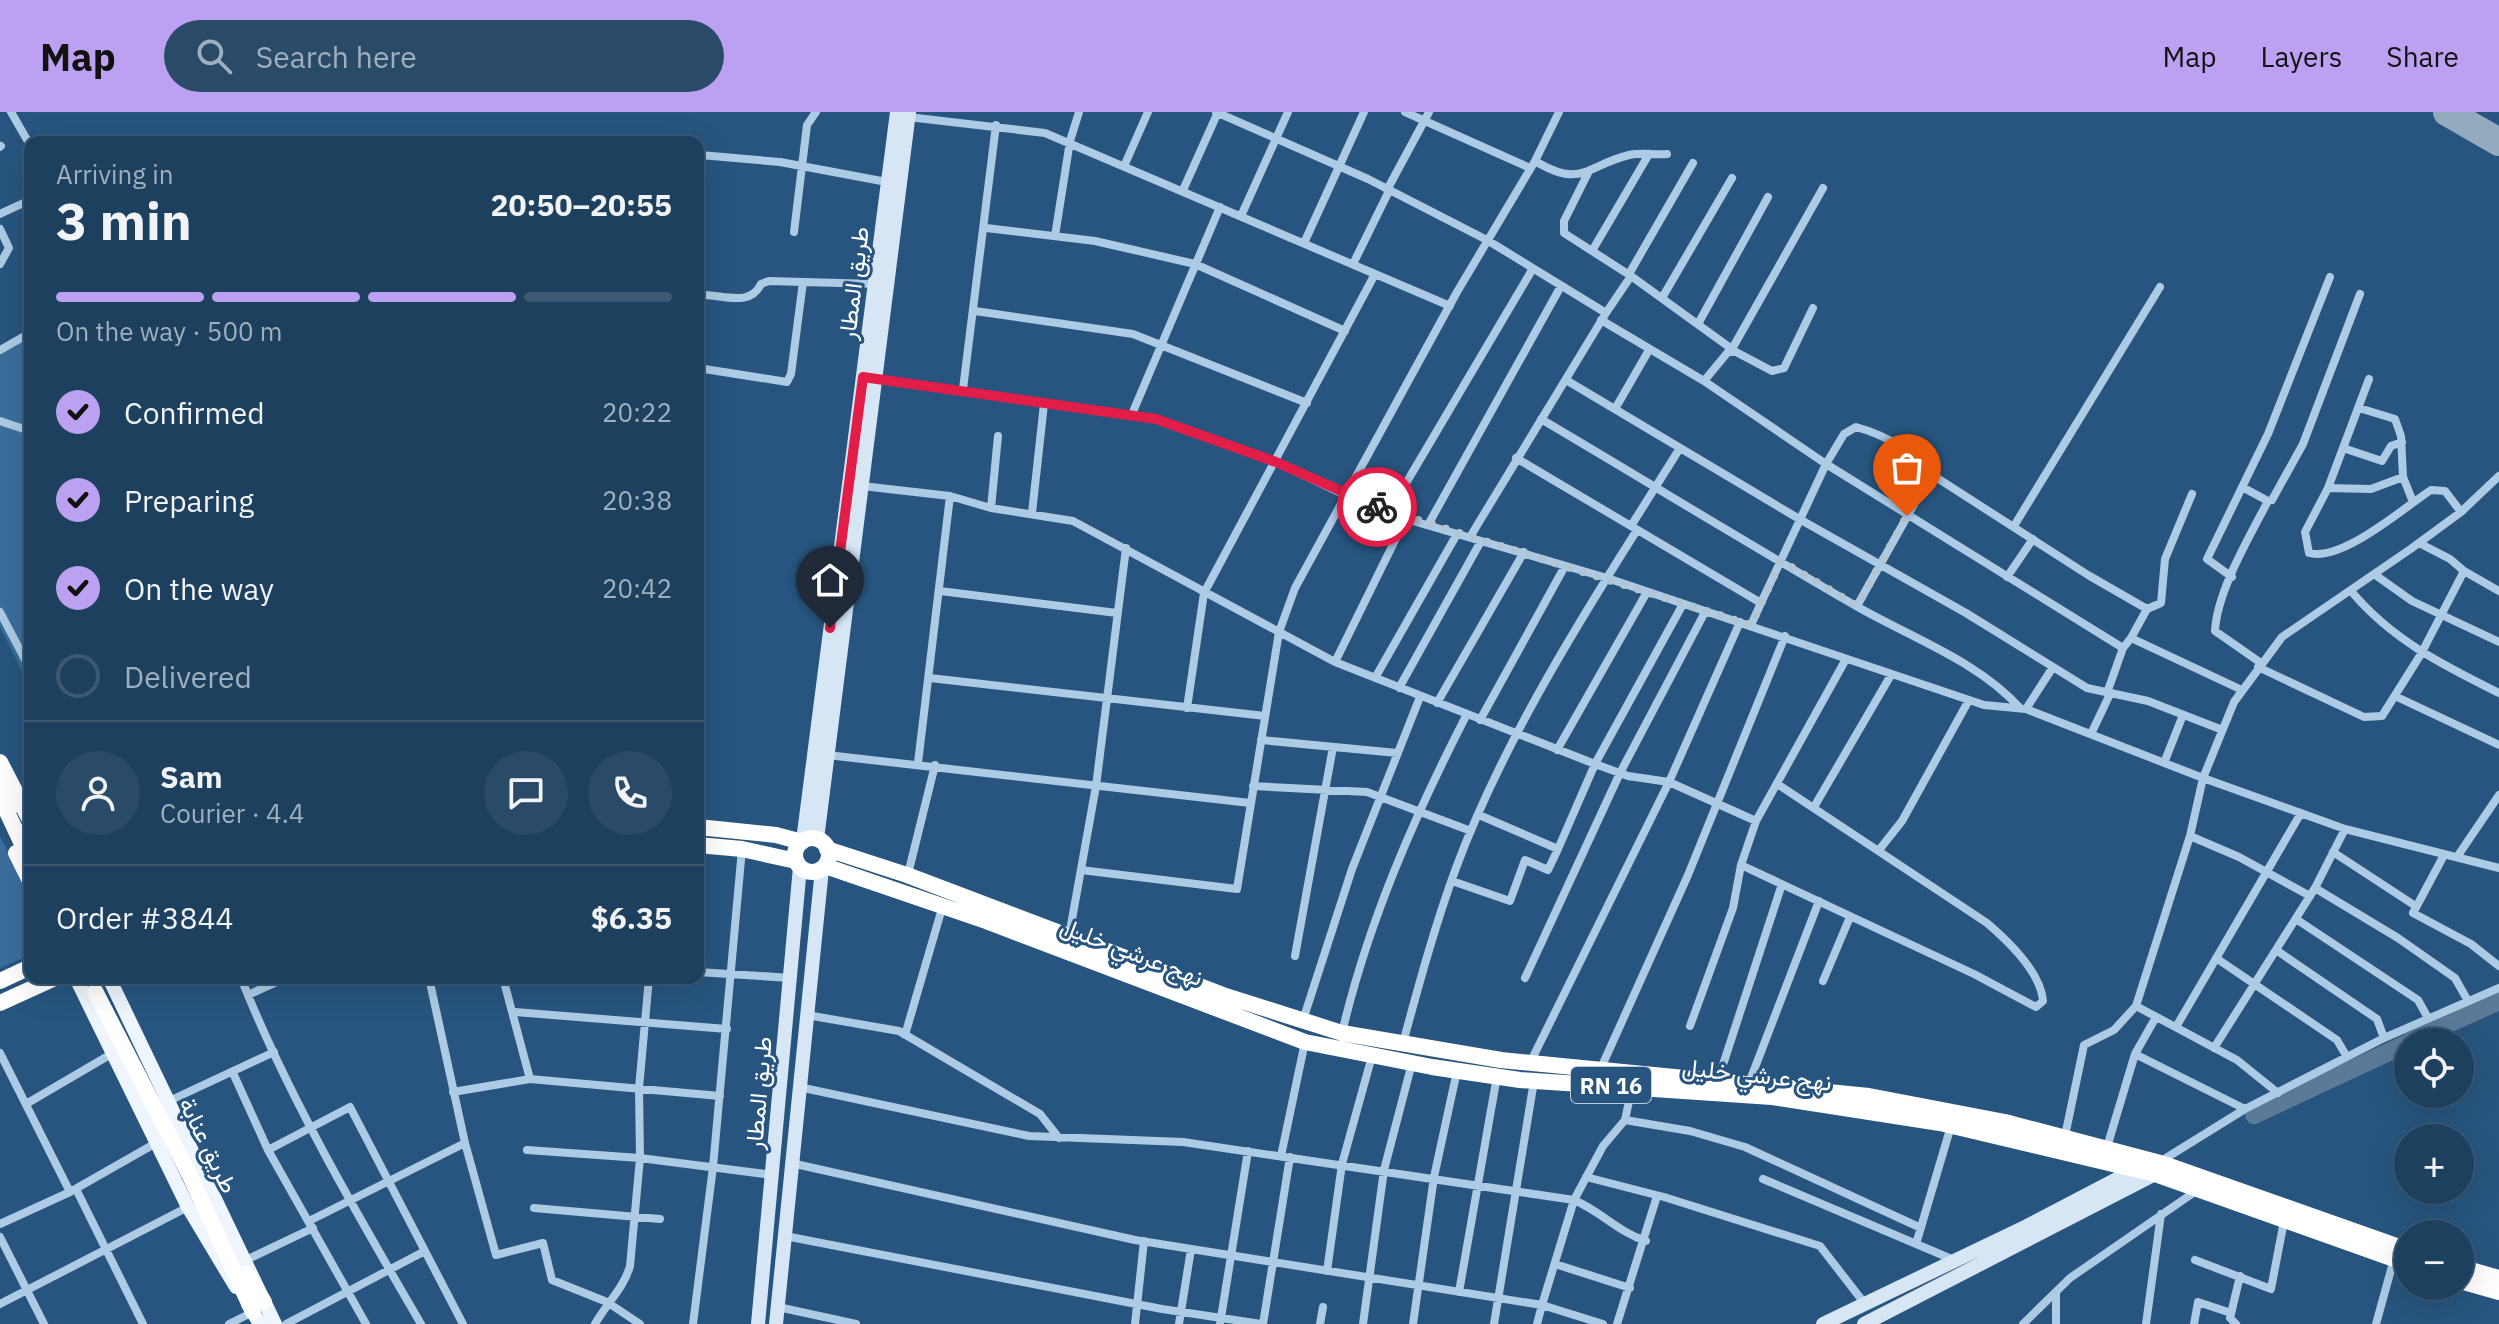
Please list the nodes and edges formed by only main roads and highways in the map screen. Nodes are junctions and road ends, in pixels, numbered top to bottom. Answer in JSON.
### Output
{"nodes":[{"id":1,"x":905,"y":114,"type":"edge"},
{"id":2,"x":869,"y":378,"type":"junction"},
{"id":3,"x":820,"y":754,"type":"junction"},
{"id":4,"x":0,"y":762,"type":"edge"},
{"id":5,"x":0,"y":782,"type":"edge"},
{"id":6,"x":0,"y":797,"type":"edge"},
{"id":7,"x":24,"y":808,"type":"edge"},
{"id":8,"x":0,"y":819,"type":"edge"},
{"id":9,"x":704,"y":828,"type":"edge"},
{"id":10,"x":24,"y":831,"type":"edge"},
{"id":11,"x":704,"y":846,"type":"edge"},
{"id":12,"x":24,"y":848,"type":"edge"},
{"id":13,"x":816,"y":851,"type":"junction"},
{"id":14,"x":798,"y":864,"type":"junction"},
{"id":15,"x":24,"y":869,"type":"edge"},
{"id":16,"x":24,"y":970,"type":"edge"},
{"id":17,"x":0,"y":981,"type":"edge"},
{"id":18,"x":42,"y":984,"type":"edge"},
{"id":19,"x":82,"y":984,"type":"edge"},
{"id":20,"x":103,"y":985,"type":"edge"},
{"id":21,"x":0,"y":1003,"type":"edge"},
{"id":22,"x":2160,"y":1164,"type":"junction"},
{"id":23,"x":2134,"y":1170,"type":"junction"},
{"id":24,"x":2394,"y":1252,"type":"edge"},
{"id":25,"x":2394,"y":1253,"type":"edge"},
{"id":26,"x":2474,"y":1271,"type":"edge"},
{"id":27,"x":2499,"y":1278,"type":"edge"},
{"id":28,"x":2474,"y":1285,"type":"edge"},
{"id":29,"x":2499,"y":1292,"type":"edge"},
{"id":30,"x":259,"y":1313,"type":"edge"},
{"id":31,"x":275,"y":1324,"type":"edge"},
{"id":32,"x":758,"y":1324,"type":"edge"},
{"id":33,"x":776,"y":1324,"type":"edge"},
{"id":34,"x":1823,"y":1324,"type":"edge"},
{"id":35,"x":1864,"y":1324,"type":"edge"}],
"edges":[{"from":1,"to":2,"type":"main road","name":"طريق المطار"},
{"from":1,"to":2,"type":"main road","name":"طريق المطار"},
{"from":2,"to":3,"type":"main road","name":"طريق المطار"},
{"from":2,"to":3,"type":"main road","name":"طريق المطار"},
{"from":3,"to":13,"type":"main road","name":"طريق المطار"},
{"from":4,"to":7,"type":"highway"},
{"from":5,"to":10,"type":"highway"},
{"from":6,"to":12,"type":"highway"},
{"from":8,"to":15,"type":"highway"},
{"from":9,"to":13,"type":"highway","name":"نهج عرشي خليل","number":"RN 16"},
{"from":11,"to":14,"type":"highway"},
{"from":13,"to":14,"type":"highway"},
{"from":13,"to":14,"type":"highway"},
{"from":13,"to":22,"type":"highway","name":"نهج عرشي خليل","number":"RN 16"},
{"from":13,"to":23,"type":"highway","name":"نهج عرشي خليل","number":"RN 16"},
{"from":13,"to":33,"type":"main road","name":"طريق المطار"},
{"from":14,"to":32,"type":"main road","name":"طريق المطار"},
{"from":16,"to":17,"type":"highway"},
{"from":18,"to":21,"type":"highway"},
{"from":19,"to":30,"type":"main road"},
{"from":20,"to":30,"type":"highway","name":"طريق عنابة"},
{"from":20,"to":30,"type":"main road"},
{"from":22,"to":23,"type":"highway","name":"نهج عرشي خليل","number":"RN 16"},
{"from":22,"to":24,"type":"highway","name":"نهج عرشي خليل","number":"RN 16"},
{"from":22,"to":25,"type":"highway","name":"نهج عرشي خليل","number":"RN 16"},
{"from":22,"to":35,"type":"main road"},
{"from":23,"to":34,"type":"main road"},
{"from":26,"to":27,"type":"highway"},
{"from":28,"to":29,"type":"highway"},
{"from":30,"to":31,"type":"main road","name":"طريق عنابة"}]}
